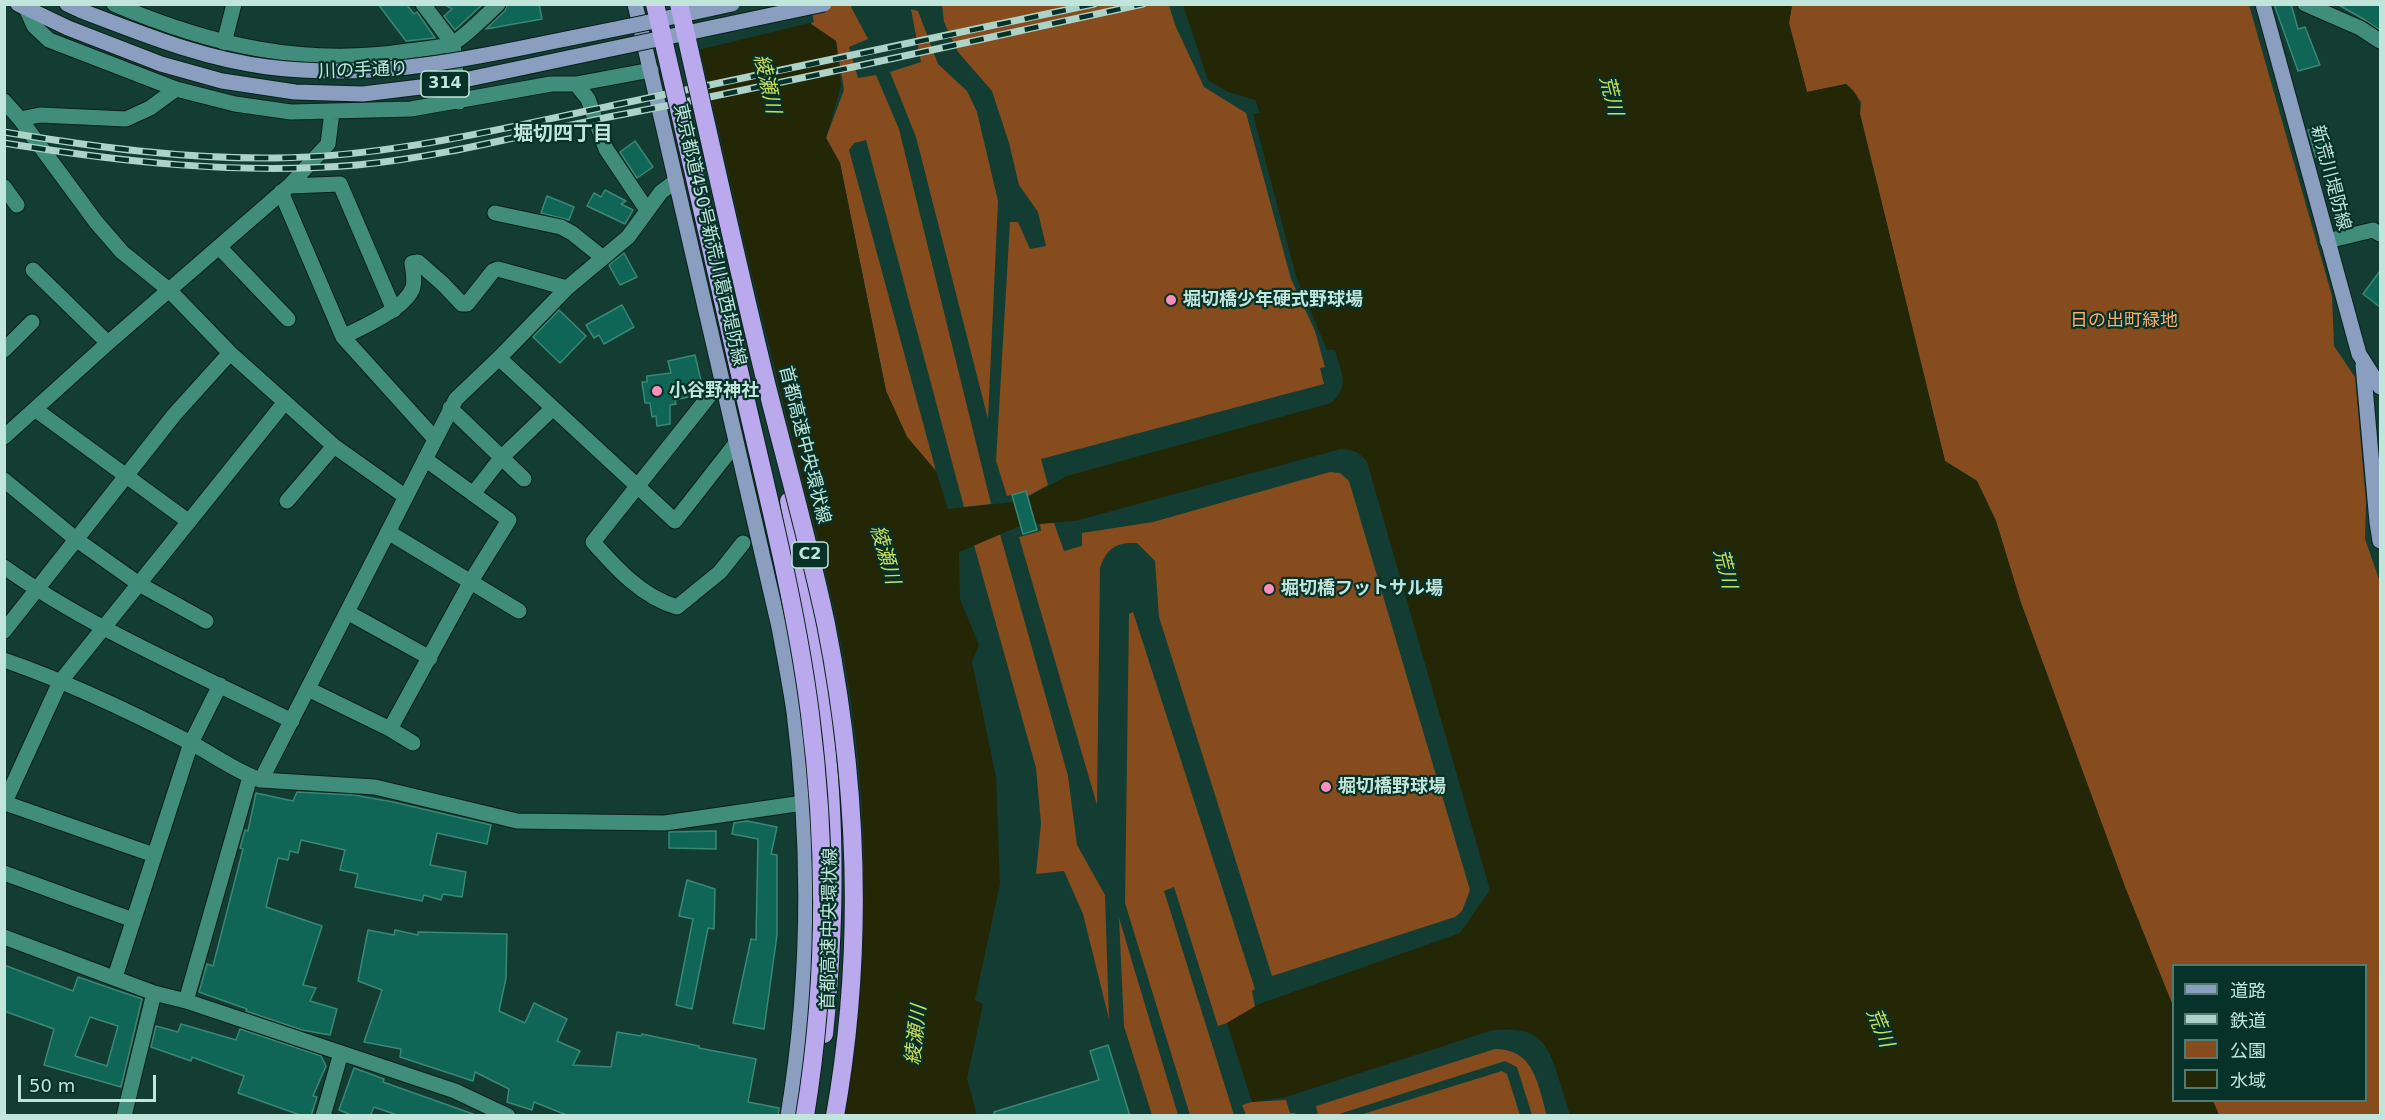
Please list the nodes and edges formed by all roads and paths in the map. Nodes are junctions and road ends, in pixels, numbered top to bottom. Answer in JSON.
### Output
{"nodes":[{"id":1,"x":68,"y":4,"type":"edge"},
{"id":2,"x":114,"y":4,"type":"edge"},
{"id":3,"x":234,"y":4,"type":"edge"},
{"id":4,"x":423,"y":4,"type":"edge"},
{"id":5,"x":498,"y":4,"type":"edge"},
{"id":6,"x":635,"y":4,"type":"edge"},
{"id":7,"x":654,"y":4,"type":"edge"},
{"id":8,"x":679,"y":4,"type":"edge"},
{"id":9,"x":732,"y":4,"type":"edge"},
{"id":10,"x":824,"y":4,"type":"edge"},
{"id":11,"x":2263,"y":4,"type":"edge"},
{"id":12,"x":2305,"y":4,"type":"edge"},
{"id":13,"x":22,"y":6,"type":"edge"},
{"id":14,"x":2380,"y":40,"type":"edge"},
{"id":15,"x":224,"y":43,"type":"junction"},
{"id":16,"x":453,"y":44,"type":"junction"},
{"id":17,"x":651,"y":70,"type":"junction"},
{"id":18,"x":576,"y":84,"type":"junction"},
{"id":19,"x":176,"y":89,"type":"junction"},
{"id":20,"x":4,"y":101,"type":"edge"},
{"id":21,"x":459,"y":102,"type":"junction"},
{"id":22,"x":332,"y":112,"type":"junction"},
{"id":23,"x":20,"y":119,"type":"junction"},
{"id":24,"x":676,"y":181,"type":"junction"},
{"id":25,"x":4,"y":187,"type":"edge"},
{"id":26,"x":285,"y":189,"type":"junction"},
{"id":27,"x":17,"y":205,"type":"dead end"},
{"id":28,"x":647,"y":210,"type":"junction"},
{"id":29,"x":495,"y":213,"type":"dead end"},
{"id":30,"x":2380,"y":234,"type":"edge"},
{"id":31,"x":2327,"y":241,"type":"junction"},
{"id":32,"x":219,"y":247,"type":"junction"},
{"id":33,"x":602,"y":257,"type":"junction"},
{"id":34,"x":33,"y":270,"type":"dead end"},
{"id":35,"x":567,"y":288,"type":"junction"},
{"id":36,"x":169,"y":290,"type":"junction"},
{"id":37,"x":394,"y":310,"type":"junction"},
{"id":38,"x":288,"y":319,"type":"dead end"},
{"id":39,"x":32,"y":322,"type":"dead end"},
{"id":40,"x":343,"y":337,"type":"junction"},
{"id":41,"x":108,"y":343,"type":"junction"},
{"id":42,"x":4,"y":351,"type":"edge"},
{"id":43,"x":230,"y":353,"type":"junction"},
{"id":44,"x":499,"y":358,"type":"junction"},
{"id":45,"x":2362,"y":361,"type":"junction"},
{"id":46,"x":767,"y":384,"type":"junction"},
{"id":47,"x":2380,"y":387,"type":"edge"},
{"id":48,"x":710,"y":395,"type":"dead end"},
{"id":49,"x":285,"y":402,"type":"junction"},
{"id":50,"x":450,"y":408,"type":"junction"},
{"id":51,"x":553,"y":408,"type":"junction"},
{"id":52,"x":36,"y":410,"type":"junction"},
{"id":53,"x":4,"y":438,"type":"edge"},
{"id":54,"x":435,"y":440,"type":"junction"},
{"id":55,"x":736,"y":443,"type":"junction"},
{"id":56,"x":334,"y":446,"type":"junction"},
{"id":57,"x":501,"y":458,"type":"junction"},
{"id":58,"x":425,"y":459,"type":"junction"},
{"id":59,"x":127,"y":476,"type":"junction"},
{"id":60,"x":524,"y":479,"type":"dead end"},
{"id":61,"x":4,"y":480,"type":"edge"},
{"id":62,"x":637,"y":487,"type":"junction"},
{"id":63,"x":473,"y":494,"type":"junction"},
{"id":64,"x":406,"y":497,"type":"junction"},
{"id":65,"x":287,"y":501,"type":"dead end"},
{"id":66,"x":188,"y":521,"type":"junction"},
{"id":67,"x":388,"y":532,"type":"junction"},
{"id":68,"x":77,"y":540,"type":"junction"},
{"id":69,"x":2380,"y":541,"type":"edge"},
{"id":70,"x":743,"y":543,"type":"dead end"},
{"id":71,"x":4,"y":567,"type":"edge"},
{"id":72,"x":471,"y":581,"type":"junction"},
{"id":73,"x":139,"y":584,"type":"junction"},
{"id":74,"x":37,"y":590,"type":"junction"},
{"id":75,"x":519,"y":611,"type":"dead end"},
{"id":76,"x":347,"y":612,"type":"junction"},
{"id":77,"x":206,"y":621,"type":"dead end"},
{"id":78,"x":103,"y":628,"type":"junction"},
{"id":79,"x":4,"y":631,"type":"edge"},
{"id":80,"x":430,"y":658,"type":"junction"},
{"id":81,"x":4,"y":660,"type":"edge"},
{"id":82,"x":60,"y":682,"type":"junction"},
{"id":83,"x":220,"y":685,"type":"junction"},
{"id":84,"x":308,"y":689,"type":"junction"},
{"id":85,"x":292,"y":721,"type":"junction"},
{"id":86,"x":390,"y":729,"type":"junction"},
{"id":87,"x":191,"y":742,"type":"junction"},
{"id":88,"x":413,"y":743,"type":"dead end"},
{"id":89,"x":256,"y":779,"type":"junction"},
{"id":90,"x":802,"y":803,"type":"junction"},
{"id":91,"x":5,"y":804,"type":"edge"},
{"id":92,"x":154,"y":855,"type":"junction"},
{"id":93,"x":4,"y":873,"type":"edge"},
{"id":94,"x":133,"y":920,"type":"junction"},
{"id":95,"x":4,"y":937,"type":"edge"},
{"id":96,"x":115,"y":977,"type":"junction"},
{"id":97,"x":154,"y":993,"type":"junction"},
{"id":98,"x":186,"y":1001,"type":"junction"},
{"id":99,"x":340,"y":1053,"type":"junction"},
{"id":100,"x":504,"y":1115,"type":"edge"},
{"id":101,"x":124,"y":1116,"type":"edge"},
{"id":102,"x":322,"y":1116,"type":"edge"},
{"id":103,"x":788,"y":1116,"type":"edge"},
{"id":104,"x":806,"y":1116,"type":"edge"},
{"id":105,"x":810,"y":1116,"type":"edge"},
{"id":106,"x":836,"y":1116,"type":"edge"}],
"edges":[{"from":1,"to":9,"type":"main road","name":"川の手通り","number":"314","bridge":true},
{"from":2,"to":15,"type":"street"},
{"from":3,"to":15,"type":"street"},
{"from":4,"to":16,"type":"street"},
{"from":5,"to":16,"type":"street"},
{"from":6,"to":17,"type":"main road","name":"東京都道450号新荒川葛西堤防線"},
{"from":7,"to":104,"type":"highway","name":"首都高速中央環状線","number":"C2","bridge":true},
{"from":8,"to":46,"type":"highway","name":"首都高速中央環状線","number":"C2","bridge":true},
{"from":10,"to":13,"type":"main road","name":"川の手通り","number":"314","bridge":true},
{"from":11,"to":31,"type":"main road","name":"新荒川堤防線"},
{"from":12,"to":14,"type":"street"},
{"from":13,"to":19,"type":"street"},
{"from":15,"to":16,"type":"street"},
{"from":16,"to":21,"type":"street"},
{"from":17,"to":18,"type":"street"},
{"from":17,"to":24,"type":"main road","name":"東京都道450号新荒川葛西堤防線"},
{"from":18,"to":21,"type":"street"},
{"from":18,"to":28,"type":"street"},
{"from":19,"to":22,"type":"street"},
{"from":19,"to":23,"type":"street"},
{"from":20,"to":23,"type":"street"},
{"from":21,"to":22,"type":"street"},
{"from":22,"to":26,"type":"street"},
{"from":23,"to":36,"type":"street"},
{"from":24,"to":28,"type":"street"},
{"from":24,"to":55,"type":"main road","name":"東京都道450号新荒川葛西堤防線"},
{"from":25,"to":27,"type":"street"},
{"from":26,"to":32,"type":"street"},
{"from":26,"to":37,"type":"street"},
{"from":26,"to":40,"type":"street"},
{"from":28,"to":33,"type":"street"},
{"from":29,"to":33,"type":"street"},
{"from":30,"to":31,"type":"street"},
{"from":31,"to":45,"type":"main road","name":"新荒川堤防線"},
{"from":32,"to":36,"type":"street"},
{"from":32,"to":38,"type":"street"},
{"from":33,"to":35,"type":"street"},
{"from":34,"to":41,"type":"street"},
{"from":35,"to":37,"type":"street"},
{"from":35,"to":44,"type":"street"},
{"from":36,"to":41,"type":"street"},
{"from":36,"to":43,"type":"street"},
{"from":37,"to":40,"type":"street"},
{"from":39,"to":42,"type":"street"},
{"from":40,"to":54,"type":"street"},
{"from":41,"to":52,"type":"street"},
{"from":43,"to":49,"type":"street"},
{"from":43,"to":59,"type":"street"},
{"from":44,"to":50,"type":"street"},
{"from":44,"to":51,"type":"street"},
{"from":45,"to":47,"type":"main road","name":"新荒川堤防線"},
{"from":45,"to":69,"type":"main road","name":"新荒川堤防線"},
{"from":46,"to":105,"type":"highway","bridge":true},
{"from":46,"to":106,"type":"highway","name":"首都高速中央環状線","number":"C2","bridge":true},
{"from":48,"to":62,"type":"street"},
{"from":49,"to":56,"type":"street"},
{"from":49,"to":66,"type":"street"},
{"from":50,"to":54,"type":"street"},
{"from":50,"to":57,"type":"street"},
{"from":51,"to":57,"type":"street"},
{"from":51,"to":62,"type":"street"},
{"from":52,"to":53,"type":"street"},
{"from":52,"to":59,"type":"street"},
{"from":54,"to":58,"type":"street"},
{"from":55,"to":62,"type":"street"},
{"from":55,"to":90,"type":"main road","name":"東京都道450号新荒川葛西堤防線"},
{"from":56,"to":64,"type":"street"},
{"from":56,"to":65,"type":"street"},
{"from":57,"to":60,"type":"street"},
{"from":57,"to":63,"type":"street"},
{"from":58,"to":63,"type":"street"},
{"from":58,"to":64,"type":"street"},
{"from":59,"to":66,"type":"street"},
{"from":59,"to":68,"type":"street"},
{"from":61,"to":68,"type":"street"},
{"from":62,"to":70,"type":"street"},
{"from":63,"to":72,"type":"street"},
{"from":64,"to":67,"type":"street"},
{"from":66,"to":73,"type":"street"},
{"from":67,"to":72,"type":"street"},
{"from":67,"to":76,"type":"street"},
{"from":68,"to":73,"type":"street"},
{"from":68,"to":74,"type":"street"},
{"from":71,"to":74,"type":"street"},
{"from":72,"to":75,"type":"street"},
{"from":72,"to":80,"type":"street"},
{"from":73,"to":77,"type":"street"},
{"from":73,"to":78,"type":"street"},
{"from":74,"to":78,"type":"street"},
{"from":74,"to":79,"type":"street"},
{"from":76,"to":80,"type":"street"},
{"from":76,"to":84,"type":"street"},
{"from":78,"to":82,"type":"street"},
{"from":78,"to":83,"type":"street"},
{"from":80,"to":86,"type":"street"},
{"from":81,"to":82,"type":"street"},
{"from":82,"to":87,"type":"street"},
{"from":82,"to":91,"type":"street"},
{"from":83,"to":85,"type":"street"},
{"from":83,"to":87,"type":"street"},
{"from":84,"to":85,"type":"street"},
{"from":84,"to":86,"type":"street"},
{"from":85,"to":89,"type":"street"},
{"from":86,"to":88,"type":"street"},
{"from":87,"to":89,"type":"street"},
{"from":87,"to":92,"type":"street"},
{"from":89,"to":90,"type":"street"},
{"from":89,"to":98,"type":"street"},
{"from":90,"to":103,"type":"main road","name":"東京都道450号新荒川葛西堤防線"},
{"from":91,"to":92,"type":"street"},
{"from":92,"to":94,"type":"street"},
{"from":93,"to":94,"type":"street"},
{"from":94,"to":96,"type":"street"},
{"from":95,"to":96,"type":"street"},
{"from":96,"to":97,"type":"street"},
{"from":97,"to":98,"type":"street"},
{"from":97,"to":101,"type":"street"},
{"from":98,"to":99,"type":"street"},
{"from":99,"to":100,"type":"street"},
{"from":99,"to":102,"type":"street"}]}
